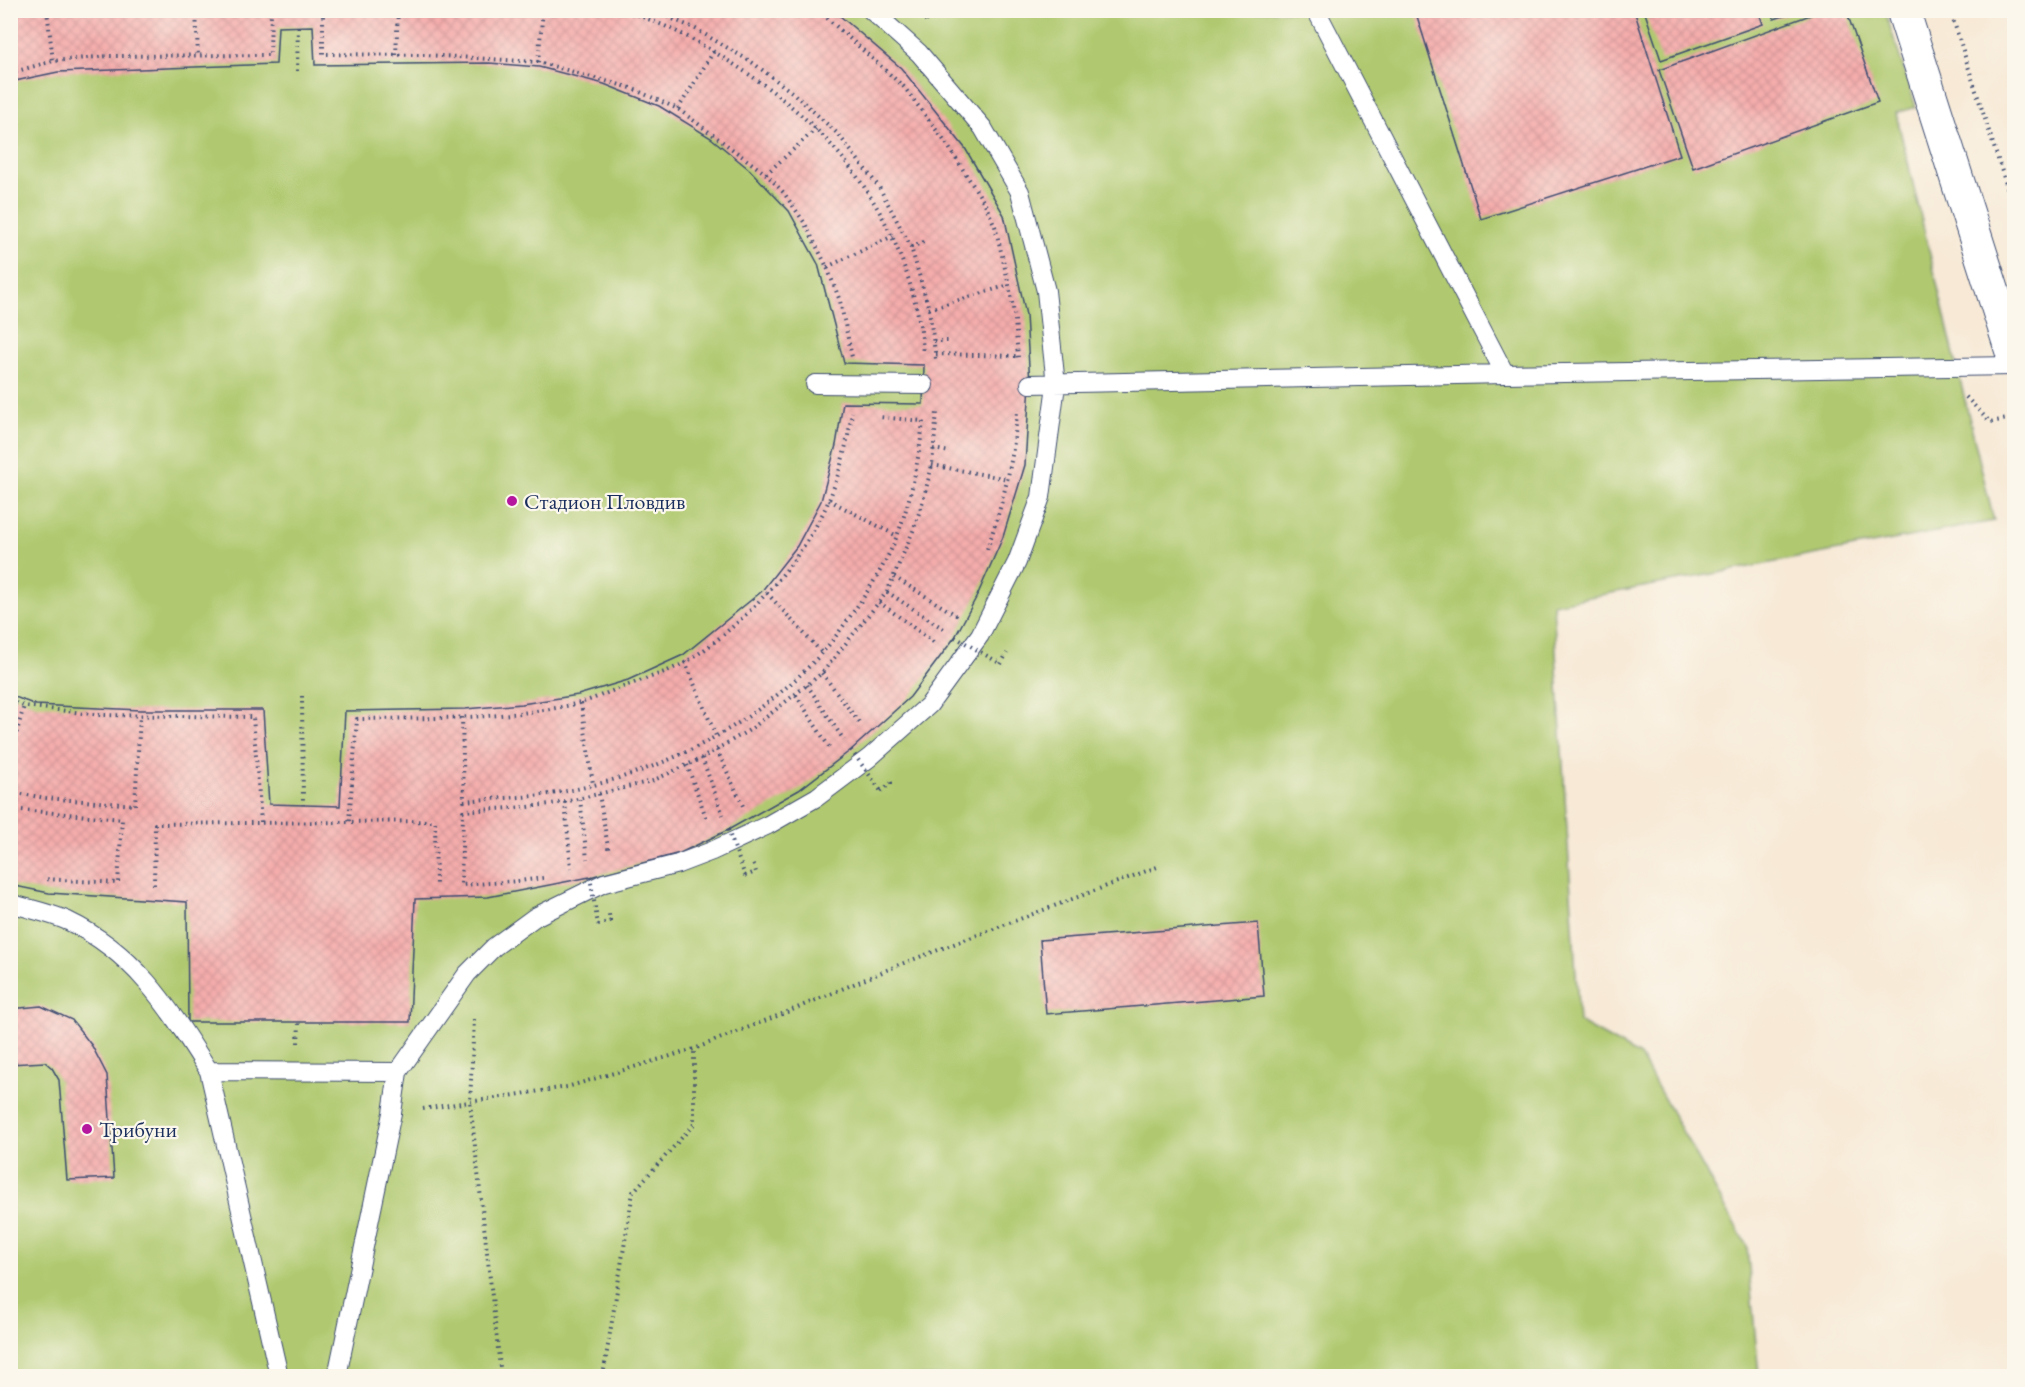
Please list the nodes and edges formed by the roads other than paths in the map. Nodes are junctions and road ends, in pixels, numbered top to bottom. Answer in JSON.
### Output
{"nodes":[{"id":1,"x":871,"y":10,"type":"edge"},
{"id":2,"x":1316,"y":10,"type":"edge"},
{"id":3,"x":1903,"y":10,"type":"edge"},
{"id":4,"x":2014,"y":358,"type":"edge"},
{"id":5,"x":2014,"y":366,"type":"edge"},
{"id":6,"x":1505,"y":374,"type":"junction"},
{"id":7,"x":815,"y":384,"type":"dead end"},
{"id":8,"x":1030,"y":384,"type":"dead end"},
{"id":9,"x":1056,"y":385,"type":"junction"},
{"id":10,"x":924,"y":386,"type":"dead end"},
{"id":11,"x":10,"y":903,"type":"edge"},
{"id":12,"x":209,"y":1071,"type":"junction"},
{"id":13,"x":398,"y":1072,"type":"junction"},
{"id":14,"x":279,"y":1377,"type":"edge"},
{"id":15,"x":337,"y":1377,"type":"edge"}],
"edges":[{"from":1,"to":9,"type":"lane"},
{"from":2,"to":6,"type":"lane"},
{"from":3,"to":4,"type":"street"},
{"from":5,"to":6,"type":"lane"},
{"from":6,"to":9,"type":"lane"},
{"from":7,"to":10,"type":"lane"},
{"from":8,"to":9,"type":"lane"},
{"from":9,"to":13,"type":"lane"},
{"from":11,"to":12,"type":"lane"},
{"from":12,"to":13,"type":"lane"},
{"from":12,"to":14,"type":"lane"},
{"from":13,"to":15,"type":"lane"}]}
